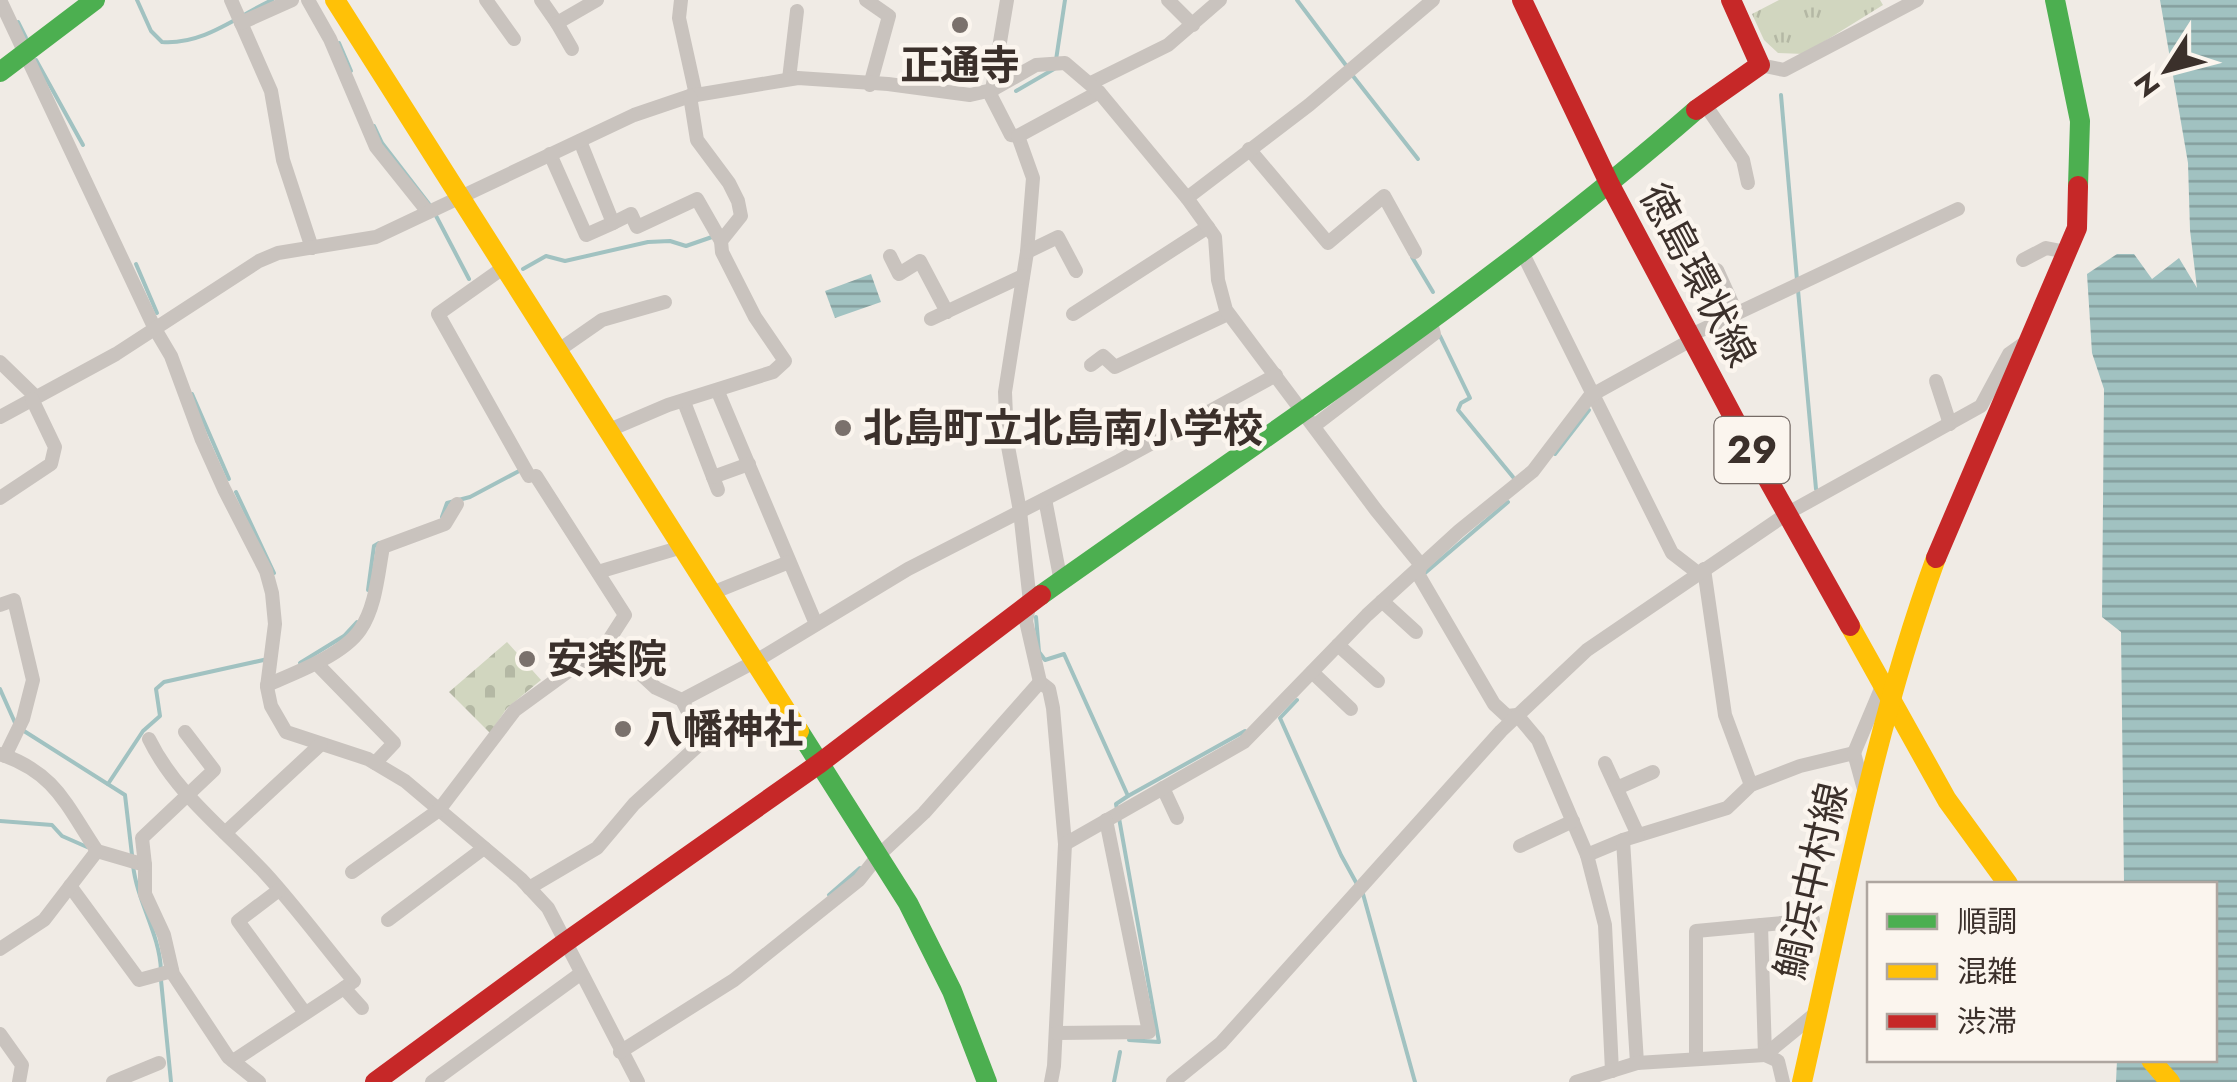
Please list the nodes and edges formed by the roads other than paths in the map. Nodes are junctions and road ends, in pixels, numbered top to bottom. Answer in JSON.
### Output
{"nodes":[{"id":1,"x":0,"y":0,"type":"edge"},
{"id":2,"x":95,"y":0,"type":"edge"},
{"id":3,"x":231,"y":0,"type":"edge"},
{"id":4,"x":292,"y":0,"type":"edge"},
{"id":5,"x":308,"y":0,"type":"edge"},
{"id":6,"x":334,"y":0,"type":"edge"},
{"id":7,"x":486,"y":0,"type":"edge"},
{"id":8,"x":541,"y":0,"type":"edge"},
{"id":9,"x":597,"y":0,"type":"edge"},
{"id":10,"x":681,"y":0,"type":"edge"},
{"id":11,"x":866,"y":0,"type":"edge"},
{"id":12,"x":1007,"y":0,"type":"edge"},
{"id":13,"x":1168,"y":0,"type":"edge"},
{"id":14,"x":1220,"y":0,"type":"edge"},
{"id":15,"x":1433,"y":0,"type":"edge"},
{"id":16,"x":1522,"y":0,"type":"edge"},
{"id":17,"x":1731,"y":0,"type":"edge"},
{"id":18,"x":1917,"y":0,"type":"edge"},
{"id":19,"x":2055,"y":0,"type":"edge"},
{"id":20,"x":580,"y":4,"type":"edge"},
{"id":21,"x":797,"y":11,"type":"dead end"},
{"id":22,"x":240,"y":20,"type":"junction"},
{"id":23,"x":557,"y":22,"type":"junction"},
{"id":24,"x":1193,"y":24,"type":"junction"},
{"id":25,"x":514,"y":39,"type":"dead end"},
{"id":26,"x":572,"y":49,"type":"dead end"},
{"id":27,"x":26,"y":53,"type":"junction"},
{"id":28,"x":1760,"y":65,"type":"junction"},
{"id":29,"x":0,"y":72,"type":"edge"},
{"id":30,"x":789,"y":79,"type":"junction"},
{"id":31,"x":870,"y":84,"type":"junction"},
{"id":32,"x":1095,"y":88,"type":"junction"},
{"id":33,"x":992,"y":90,"type":"junction"},
{"id":34,"x":693,"y":96,"type":"junction"},
{"id":35,"x":1704,"y":103,"type":"junction"},
{"id":36,"x":1018,"y":136,"type":"junction"},
{"id":37,"x":580,"y":141,"type":"junction"},
{"id":38,"x":1249,"y":148,"type":"junction"},
{"id":39,"x":550,"y":154,"type":"junction"},
{"id":40,"x":1748,"y":183,"type":"dead end"},
{"id":41,"x":1610,"y":186,"type":"junction"},
{"id":42,"x":458,"y":197,"type":"junction"},
{"id":43,"x":1188,"y":198,"type":"junction"},
{"id":44,"x":1958,"y":209,"type":"dead end"},
{"id":45,"x":432,"y":210,"type":"junction"},
{"id":46,"x":613,"y":223,"type":"junction"},
{"id":47,"x":1208,"y":227,"type":"junction"},
{"id":48,"x":720,"y":241,"type":"junction"},
{"id":49,"x":312,"y":248,"type":"junction"},
{"id":50,"x":1027,"y":252,"type":"junction"},
{"id":51,"x":1414,"y":252,"type":"dead end"},
{"id":52,"x":1522,"y":252,"type":"junction"},
{"id":53,"x":2066,"y":252,"type":"junction"},
{"id":54,"x":890,"y":256,"type":"dead end"},
{"id":55,"x":2024,"y":260,"type":"dead end"},
{"id":56,"x":503,"y":268,"type":"junction"},
{"id":57,"x":1076,"y":270,"type":"dead end"},
{"id":58,"x":1716,"y":270,"type":"dead end"},
{"id":59,"x":1023,"y":276,"type":"junction"},
{"id":60,"x":947,"y":312,"type":"junction"},
{"id":61,"x":1736,"y":312,"type":"junction"},
{"id":62,"x":1073,"y":314,"type":"dead end"},
{"id":63,"x":1228,"y":314,"type":"junction"},
{"id":64,"x":931,"y":319,"type":"dead end"},
{"id":65,"x":660,"y":322,"type":"dead end"},
{"id":66,"x":155,"y":328,"type":"junction"},
{"id":67,"x":1692,"y":337,"type":"junction"},
{"id":68,"x":2026,"y":342,"type":"junction"},
{"id":69,"x":556,"y":352,"type":"junction"},
{"id":70,"x":0,"y":362,"type":"edge"},
{"id":71,"x":1091,"y":365,"type":"dead end"},
{"id":72,"x":1276,"y":375,"type":"junction"},
{"id":73,"x":1936,"y":381,"type":"dead end"},
{"id":74,"x":718,"y":392,"type":"junction"},
{"id":75,"x":1592,"y":395,"type":"junction"},
{"id":76,"x":34,"y":398,"type":"junction"},
{"id":77,"x":684,"y":402,"type":"junction"},
{"id":78,"x":0,"y":417,"type":"edge"},
{"id":79,"x":1308,"y":418,"type":"junction"},
{"id":80,"x":1950,"y":424,"type":"junction"},
{"id":81,"x":607,"y":431,"type":"junction"},
{"id":82,"x":749,"y":464,"type":"junction"},
{"id":83,"x":0,"y":498,"type":"edge"},
{"id":84,"x":1045,"y":499,"type":"junction"},
{"id":85,"x":457,"y":504,"type":"dead end"},
{"id":86,"x":1020,"y":511,"type":"junction"},
{"id":87,"x":1788,"y":513,"type":"junction"},
{"id":88,"x":682,"y":547,"type":"junction"},
{"id":89,"x":790,"y":562,"type":"junction"},
{"id":90,"x":1422,"y":565,"type":"junction"},
{"id":91,"x":1701,"y":571,"type":"junction"},
{"id":92,"x":598,"y":572,"type":"junction"},
{"id":93,"x":1061,"y":582,"type":"junction"},
{"id":94,"x":712,"y":593,"type":"junction"},
{"id":95,"x":1382,"y":601,"type":"junction"},
{"id":96,"x":1030,"y":602,"type":"junction"},
{"id":97,"x":0,"y":605,"type":"edge"},
{"id":98,"x":816,"y":624,"type":"junction"},
{"id":99,"x":1416,"y":632,"type":"dead end"},
{"id":100,"x":607,"y":642,"type":"junction"},
{"id":101,"x":1338,"y":645,"type":"junction"},
{"id":102,"x":756,"y":661,"type":"junction"},
{"id":103,"x":317,"y":664,"type":"junction"},
{"id":104,"x":1312,"y":672,"type":"junction"},
{"id":105,"x":1040,"y":682,"type":"junction"},
{"id":106,"x":1378,"y":682,"type":"dead end"},
{"id":107,"x":267,"y":685,"type":"junction"},
{"id":108,"x":1887,"y":691,"type":"junction"},
{"id":109,"x":682,"y":700,"type":"junction"},
{"id":110,"x":1351,"y":709,"type":"dead end"},
{"id":111,"x":1518,"y":715,"type":"junction"},
{"id":112,"x":185,"y":732,"type":"dead end"},
{"id":113,"x":149,"y":739,"type":"dead end"},
{"id":114,"x":322,"y":744,"type":"junction"},
{"id":115,"x":1854,"y":753,"type":"junction"},
{"id":116,"x":2,"y":755,"type":"edge"},
{"id":117,"x":375,"y":763,"type":"junction"},
{"id":118,"x":820,"y":763,"type":"junction"},
{"id":119,"x":1605,"y":764,"type":"dead end"},
{"id":120,"x":1653,"y":772,"type":"dead end"},
{"id":121,"x":1752,"y":784,"type":"junction"},
{"id":122,"x":1163,"y":788,"type":"junction"},
{"id":123,"x":1616,"y":788,"type":"junction"},
{"id":124,"x":187,"y":796,"type":"junction"},
{"id":125,"x":1866,"y":798,"type":"junction"},
{"id":126,"x":439,"y":810,"type":"junction"},
{"id":127,"x":1177,"y":818,"type":"dead end"},
{"id":128,"x":1106,"y":820,"type":"junction"},
{"id":129,"x":1573,"y":821,"type":"junction"},
{"id":130,"x":225,"y":833,"type":"junction"},
{"id":131,"x":1638,"y":835,"type":"junction"},
{"id":132,"x":1623,"y":840,"type":"junction"},
{"id":133,"x":1065,"y":844,"type":"junction"},
{"id":134,"x":1520,"y":846,"type":"dead end"},
{"id":135,"x":484,"y":848,"type":"junction"},
{"id":136,"x":97,"y":852,"type":"junction"},
{"id":137,"x":1588,"y":855,"type":"junction"},
{"id":138,"x":878,"y":856,"type":"junction"},
{"id":139,"x":144,"y":865,"type":"junction"},
{"id":140,"x":352,"y":872,"type":"dead end"},
{"id":141,"x":2007,"y":882,"type":"edge"},
{"id":142,"x":70,"y":886,"type":"junction"},
{"id":143,"x":529,"y":888,"type":"junction"},
{"id":144,"x":279,"y":890,"type":"junction"},
{"id":145,"x":388,"y":920,"type":"dead end"},
{"id":146,"x":1813,"y":920,"type":"dead end"},
{"id":147,"x":1761,"y":925,"type":"junction"},
{"id":148,"x":563,"y":944,"type":"junction"},
{"id":149,"x":0,"y":950,"type":"edge"},
{"id":150,"x":172,"y":970,"type":"junction"},
{"id":151,"x":580,"y":974,"type":"junction"},
{"id":152,"x":344,"y":988,"type":"junction"},
{"id":153,"x":362,"y":1008,"type":"dead end"},
{"id":154,"x":306,"y":1013,"type":"junction"},
{"id":155,"x":1816,"y":1013,"type":"junction"},
{"id":156,"x":1056,"y":1033,"type":"junction"},
{"id":157,"x":0,"y":1034,"type":"edge"},
{"id":158,"x":620,"y":1052,"type":"junction"},
{"id":159,"x":1765,"y":1055,"type":"junction"},
{"id":160,"x":1696,"y":1059,"type":"junction"},
{"id":161,"x":233,"y":1061,"type":"junction"},
{"id":162,"x":1637,"y":1062,"type":"junction"},
{"id":163,"x":2154,"y":1062,"type":"edge"},
{"id":164,"x":1612,"y":1070,"type":"junction"},
{"id":165,"x":150,"y":1071,"type":"edge"},
{"id":166,"x":19,"y":1082,"type":"edge"},
{"id":167,"x":114,"y":1082,"type":"edge"},
{"id":168,"x":259,"y":1082,"type":"edge"},
{"id":169,"x":375,"y":1082,"type":"edge"},
{"id":170,"x":432,"y":1082,"type":"edge"},
{"id":171,"x":638,"y":1082,"type":"edge"},
{"id":172,"x":987,"y":1082,"type":"edge"},
{"id":173,"x":1050,"y":1082,"type":"edge"},
{"id":174,"x":1174,"y":1082,"type":"edge"},
{"id":175,"x":1578,"y":1082,"type":"edge"},
{"id":176,"x":1783,"y":1082,"type":"edge"},
{"id":177,"x":1802,"y":1082,"type":"edge"},
{"id":178,"x":2170,"y":1082,"type":"edge"}],
"edges":[{"from":1,"to":27,"type":"street"},
{"from":2,"to":27,"type":"street"},
{"from":3,"to":22,"type":"street"},
{"from":4,"to":22,"type":"street"},
{"from":5,"to":45,"type":"street"},
{"from":6,"to":42,"type":"street"},
{"from":7,"to":25,"type":"street"},
{"from":8,"to":23,"type":"street"},
{"from":9,"to":20,"type":"street"},
{"from":10,"to":34,"type":"street"},
{"from":11,"to":31,"type":"street"},
{"from":12,"to":33,"type":"street"},
{"from":13,"to":24,"type":"street"},
{"from":14,"to":24,"type":"street"},
{"from":15,"to":38,"type":"street"},
{"from":16,"to":41,"type":"street","name":"徳島環状線","number":"29"},
{"from":17,"to":28,"type":"street"},
{"from":18,"to":28,"type":"street"},
{"from":19,"to":53,"type":"street","name":"鯛浜中村線"},
{"from":20,"to":23,"type":"street"},
{"from":21,"to":30,"type":"street"},
{"from":22,"to":49,"type":"street"},
{"from":23,"to":26,"type":"street"},
{"from":24,"to":32,"type":"street"},
{"from":27,"to":29,"type":"street"},
{"from":27,"to":66,"type":"street"},
{"from":28,"to":35,"type":"street"},
{"from":30,"to":31,"type":"street"},
{"from":30,"to":34,"type":"street"},
{"from":31,"to":33,"type":"street"},
{"from":32,"to":33,"type":"street"},
{"from":32,"to":36,"type":"street"},
{"from":32,"to":43,"type":"street"},
{"from":33,"to":36,"type":"street"},
{"from":34,"to":37,"type":"street"},
{"from":34,"to":48,"type":"street"},
{"from":35,"to":40,"type":"street"},
{"from":35,"to":41,"type":"street"},
{"from":36,"to":50,"type":"street"},
{"from":37,"to":39,"type":"street"},
{"from":37,"to":46,"type":"street"},
{"from":38,"to":43,"type":"street"},
{"from":38,"to":51,"type":"street"},
{"from":39,"to":42,"type":"street"},
{"from":39,"to":46,"type":"street"},
{"from":41,"to":52,"type":"street"},
{"from":41,"to":67,"type":"street","name":"徳島環状線","number":"29"},
{"from":42,"to":45,"type":"street"},
{"from":42,"to":56,"type":"street"},
{"from":43,"to":47,"type":"street"},
{"from":44,"to":61,"type":"street"},
{"from":45,"to":49,"type":"street"},
{"from":46,"to":48,"type":"street"},
{"from":47,"to":62,"type":"street"},
{"from":47,"to":63,"type":"street"},
{"from":48,"to":74,"type":"street"},
{"from":49,"to":66,"type":"street"},
{"from":50,"to":57,"type":"street"},
{"from":50,"to":59,"type":"street"},
{"from":52,"to":75,"type":"street"},
{"from":52,"to":79,"type":"street"},
{"from":53,"to":55,"type":"street"},
{"from":53,"to":68,"type":"street","name":"鯛浜中村線"},
{"from":54,"to":60,"type":"street"},
{"from":56,"to":69,"type":"street"},
{"from":56,"to":92,"type":"street"},
{"from":58,"to":61,"type":"street"},
{"from":59,"to":60,"type":"street"},
{"from":59,"to":86,"type":"street"},
{"from":60,"to":64,"type":"street"},
{"from":61,"to":67,"type":"street"},
{"from":63,"to":71,"type":"street"},
{"from":63,"to":72,"type":"street"},
{"from":65,"to":69,"type":"street"},
{"from":66,"to":76,"type":"street"},
{"from":66,"to":107,"type":"street"},
{"from":67,"to":75,"type":"street"},
{"from":67,"to":87,"type":"street","name":"徳島環状線","number":"29"},
{"from":68,"to":80,"type":"street"},
{"from":68,"to":108,"type":"street","name":"鯛浜中村線"},
{"from":69,"to":81,"type":"street"},
{"from":70,"to":76,"type":"street"},
{"from":72,"to":79,"type":"street"},
{"from":72,"to":84,"type":"street"},
{"from":73,"to":80,"type":"street"},
{"from":74,"to":77,"type":"street"},
{"from":74,"to":82,"type":"street"},
{"from":75,"to":90,"type":"street"},
{"from":75,"to":91,"type":"street"},
{"from":76,"to":78,"type":"street"},
{"from":76,"to":83,"type":"street"},
{"from":77,"to":81,"type":"street"},
{"from":77,"to":82,"type":"street"},
{"from":79,"to":90,"type":"street"},
{"from":79,"to":93,"type":"street"},
{"from":80,"to":87,"type":"street"},
{"from":81,"to":88,"type":"street"},
{"from":82,"to":89,"type":"street"},
{"from":84,"to":86,"type":"street"},
{"from":84,"to":93,"type":"street"},
{"from":85,"to":103,"type":"street"},
{"from":86,"to":96,"type":"street"},
{"from":86,"to":98,"type":"street"},
{"from":87,"to":91,"type":"street"},
{"from":87,"to":108,"type":"street","name":"徳島環状線","number":"29"},
{"from":88,"to":92,"type":"street"},
{"from":88,"to":94,"type":"street"},
{"from":89,"to":94,"type":"street"},
{"from":89,"to":98,"type":"street"},
{"from":90,"to":95,"type":"street"},
{"from":90,"to":111,"type":"street"},
{"from":91,"to":111,"type":"street"},
{"from":91,"to":121,"type":"street"},
{"from":92,"to":100,"type":"street"},
{"from":93,"to":96,"type":"street"},
{"from":94,"to":102,"type":"street"},
{"from":95,"to":99,"type":"street"},
{"from":95,"to":101,"type":"street"},
{"from":96,"to":105,"type":"street"},
{"from":96,"to":118,"type":"street"},
{"from":97,"to":116,"type":"street"},
{"from":98,"to":102,"type":"street"},
{"from":100,"to":109,"type":"street"},
{"from":100,"to":126,"type":"street"},
{"from":101,"to":104,"type":"street"},
{"from":101,"to":106,"type":"street"},
{"from":102,"to":109,"type":"street"},
{"from":102,"to":118,"type":"street"},
{"from":103,"to":107,"type":"street"},
{"from":103,"to":117,"type":"street"},
{"from":104,"to":110,"type":"street"},
{"from":104,"to":122,"type":"street"},
{"from":105,"to":133,"type":"street"},
{"from":105,"to":138,"type":"street"},
{"from":107,"to":114,"type":"street"},
{"from":108,"to":115,"type":"street"},
{"from":108,"to":125,"type":"street","name":"鯛浜中村線"},
{"from":108,"to":141,"type":"street","name":"徳島環状線","number":"29"},
{"from":109,"to":143,"type":"street"},
{"from":111,"to":129,"type":"street"},
{"from":111,"to":174,"type":"street"},
{"from":112,"to":124,"type":"street"},
{"from":113,"to":124,"type":"street"},
{"from":114,"to":117,"type":"street"},
{"from":114,"to":130,"type":"street"},
{"from":115,"to":121,"type":"street"},
{"from":115,"to":125,"type":"street"},
{"from":116,"to":136,"type":"street"},
{"from":117,"to":126,"type":"street"},
{"from":118,"to":138,"type":"street"},
{"from":118,"to":148,"type":"street"},
{"from":119,"to":123,"type":"street"},
{"from":120,"to":123,"type":"street"},
{"from":121,"to":131,"type":"street"},
{"from":122,"to":127,"type":"street"},
{"from":122,"to":128,"type":"street"},
{"from":123,"to":131,"type":"street"},
{"from":124,"to":130,"type":"street"},
{"from":124,"to":139,"type":"street"},
{"from":125,"to":155,"type":"street","name":"鯛浜中村線"},
{"from":126,"to":135,"type":"street"},
{"from":126,"to":140,"type":"street"},
{"from":128,"to":133,"type":"street"},
{"from":128,"to":156,"type":"street"},
{"from":129,"to":134,"type":"street"},
{"from":129,"to":137,"type":"street"},
{"from":130,"to":144,"type":"street"},
{"from":131,"to":132,"type":"street"},
{"from":132,"to":137,"type":"street"},
{"from":132,"to":162,"type":"street"},
{"from":133,"to":156,"type":"street"},
{"from":135,"to":143,"type":"street"},
{"from":135,"to":145,"type":"street"},
{"from":136,"to":139,"type":"street"},
{"from":136,"to":142,"type":"street"},
{"from":137,"to":164,"type":"street"},
{"from":138,"to":158,"type":"street"},
{"from":138,"to":172,"type":"street"},
{"from":139,"to":150,"type":"street"},
{"from":142,"to":149,"type":"street"},
{"from":142,"to":150,"type":"street"},
{"from":143,"to":148,"type":"street"},
{"from":144,"to":152,"type":"street"},
{"from":144,"to":154,"type":"street"},
{"from":146,"to":147,"type":"street"},
{"from":147,"to":159,"type":"street"},
{"from":147,"to":160,"type":"street"},
{"from":148,"to":151,"type":"street"},
{"from":148,"to":169,"type":"street"},
{"from":150,"to":161,"type":"street"},
{"from":151,"to":158,"type":"street"},
{"from":151,"to":170,"type":"street"},
{"from":152,"to":153,"type":"street"},
{"from":152,"to":154,"type":"street"},
{"from":154,"to":161,"type":"street"},
{"from":155,"to":159,"type":"street"},
{"from":155,"to":177,"type":"street","name":"鯛浜中村線"},
{"from":156,"to":173,"type":"street"},
{"from":157,"to":166,"type":"street"},
{"from":158,"to":171,"type":"street"},
{"from":159,"to":160,"type":"street"},
{"from":159,"to":176,"type":"street"},
{"from":160,"to":162,"type":"street"},
{"from":161,"to":168,"type":"street"},
{"from":162,"to":164,"type":"street"},
{"from":163,"to":178,"type":"street"},
{"from":164,"to":175,"type":"street"},
{"from":165,"to":167,"type":"street"}]}
